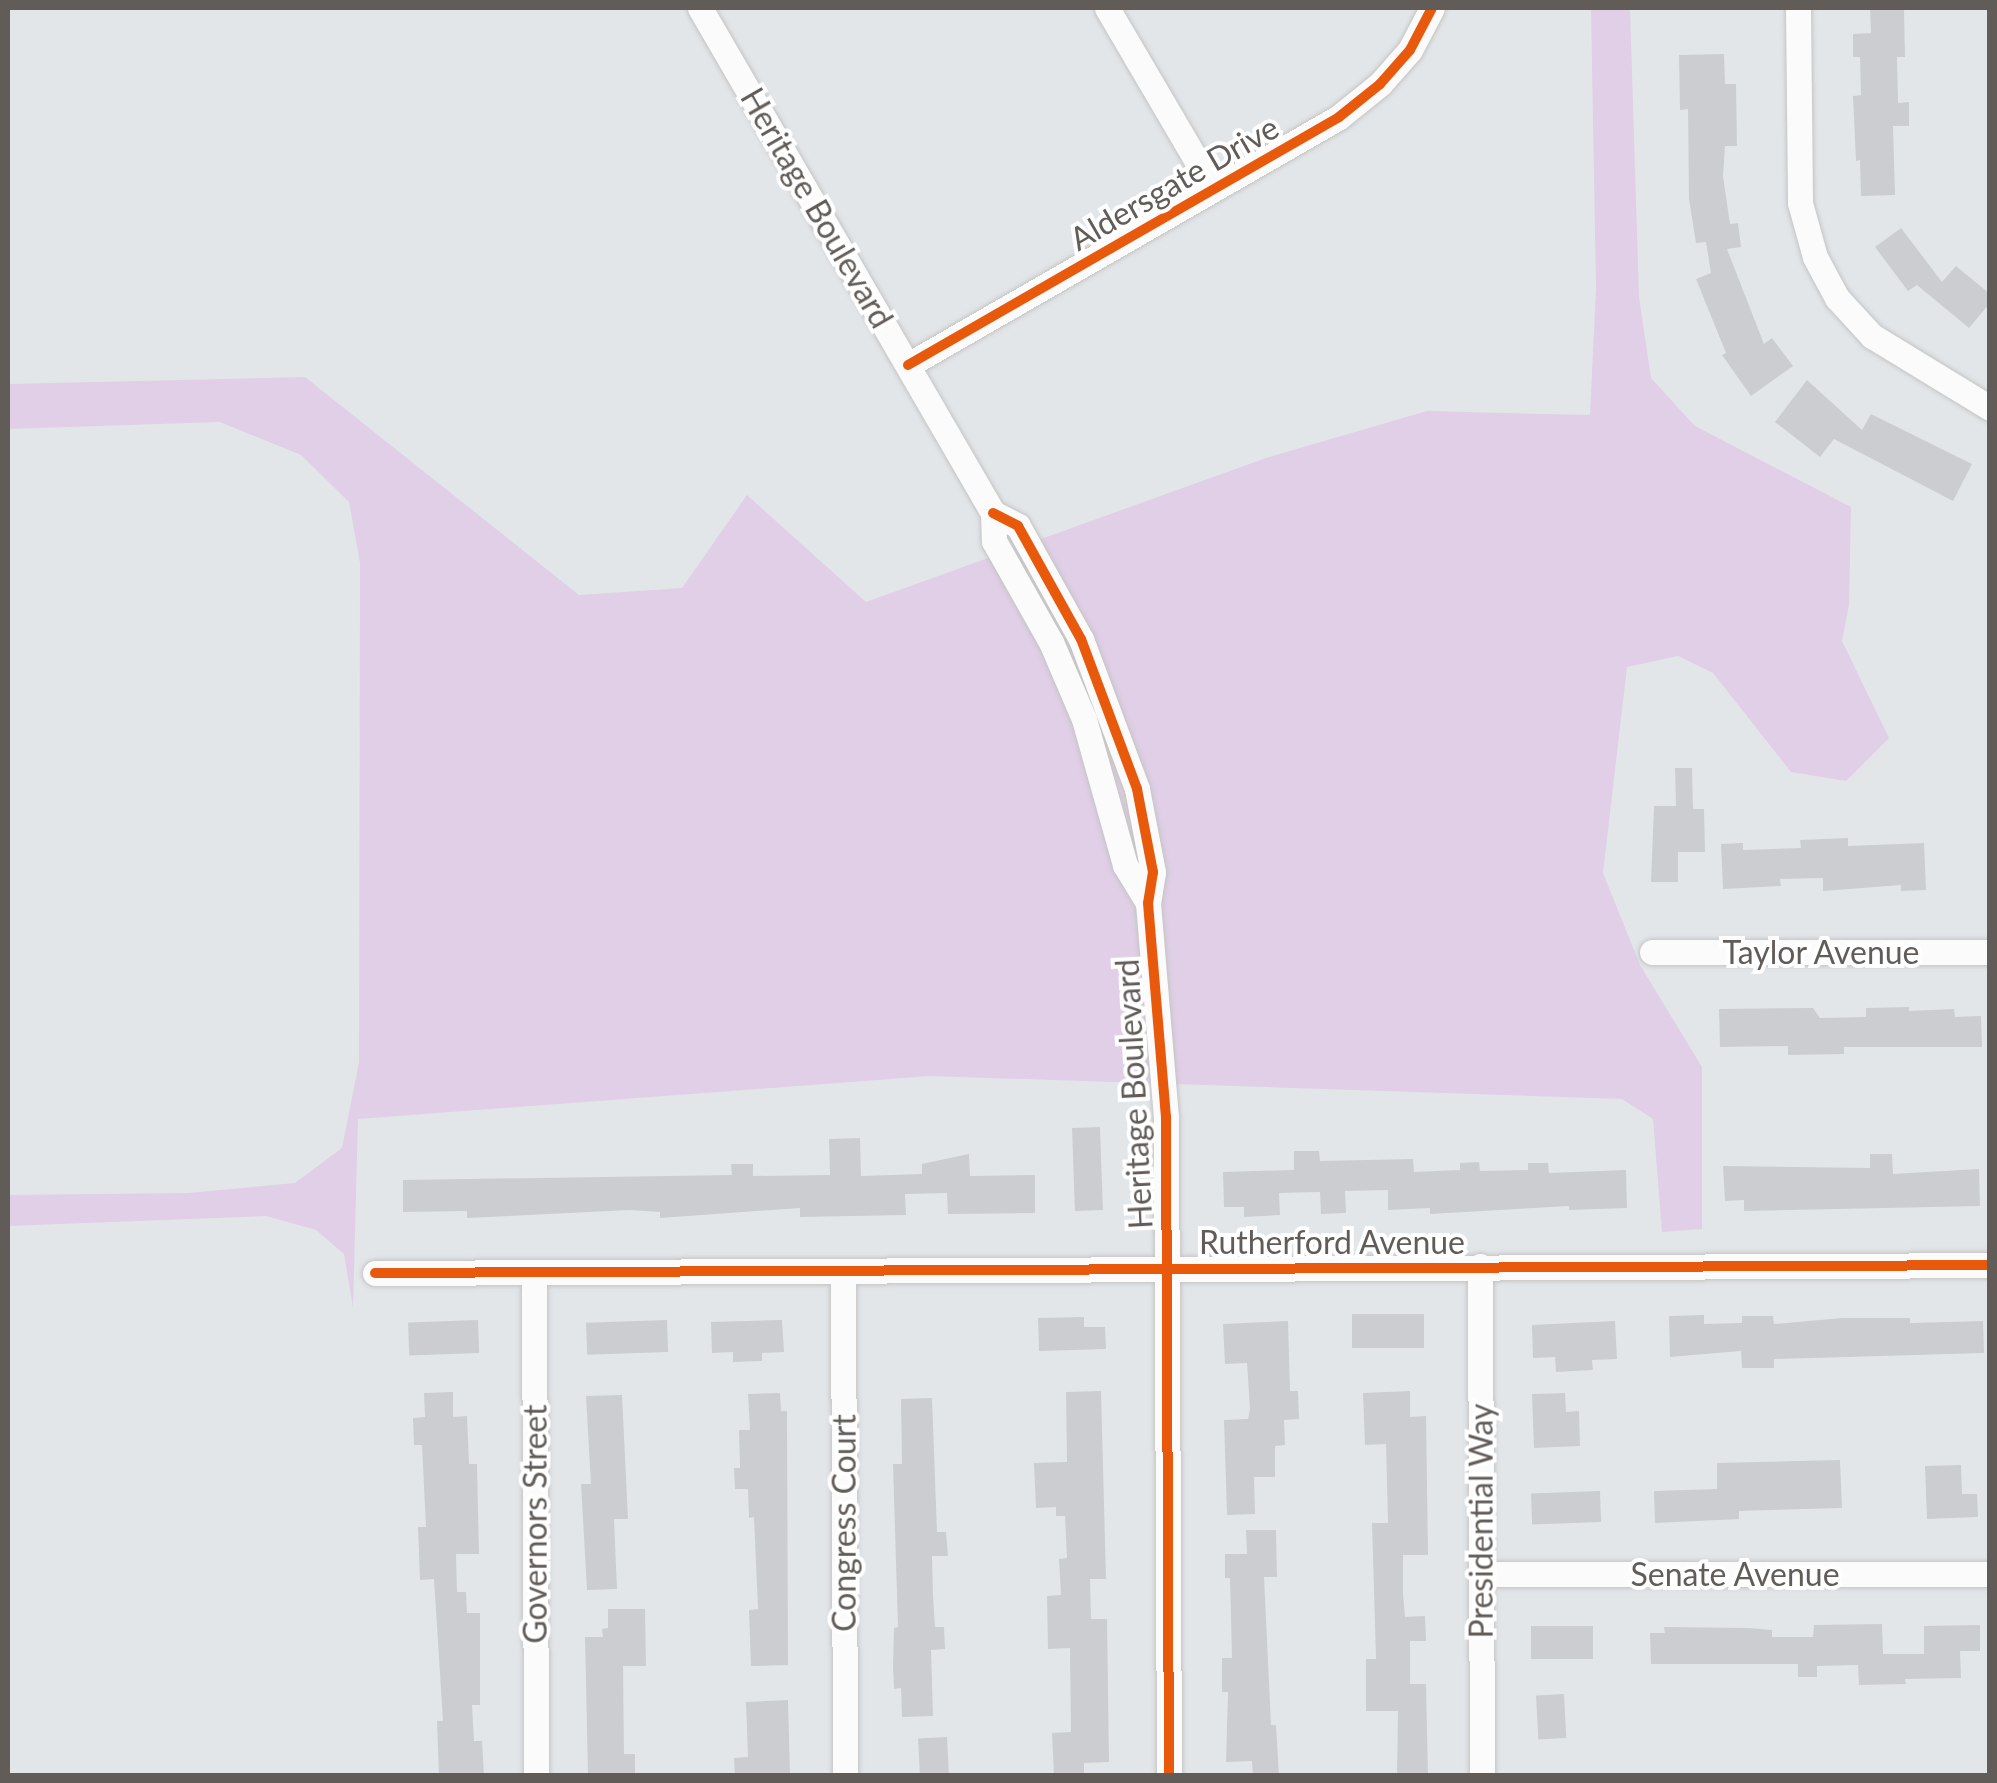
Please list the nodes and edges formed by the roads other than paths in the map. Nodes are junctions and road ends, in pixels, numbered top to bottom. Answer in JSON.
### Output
{"nodes":[{"id":1,"x":700,"y":8,"type":"edge"},
{"id":2,"x":1106,"y":8,"type":"edge"},
{"id":3,"x":1432,"y":8,"type":"edge"},
{"id":4,"x":1798,"y":8,"type":"edge"},
{"id":5,"x":1213,"y":189,"type":"junction"},
{"id":6,"x":908,"y":365,"type":"junction"},
{"id":7,"x":1990,"y":408,"type":"edge"},
{"id":8,"x":1652,"y":952,"type":"dead end"},
{"id":9,"x":1990,"y":952,"type":"edge"},
{"id":10,"x":1990,"y":1265,"type":"edge"},
{"id":11,"x":1480,"y":1266,"type":"junction"},
{"id":12,"x":1167,"y":1268,"type":"junction"},
{"id":13,"x":534,"y":1272,"type":"junction"},
{"id":14,"x":843,"y":1272,"type":"junction"},
{"id":15,"x":375,"y":1273,"type":"dead end"},
{"id":16,"x":1481,"y":1574,"type":"junction"},
{"id":17,"x":1990,"y":1574,"type":"edge"},
{"id":18,"x":536,"y":1776,"type":"edge"},
{"id":19,"x":845,"y":1776,"type":"edge"},
{"id":20,"x":1168,"y":1776,"type":"edge"},
{"id":21,"x":1482,"y":1776,"type":"edge"}],
"edges":[{"from":1,"to":6,"type":"street","name":"Heritage Boulevard"},
{"from":2,"to":5,"type":"street"},
{"from":3,"to":5,"type":"street","name":"Aldersgate Drive"},
{"from":4,"to":7,"type":"street"},
{"from":5,"to":6,"type":"street","name":"Aldersgate Drive"},
{"from":6,"to":12,"type":"street","name":"Heritage Boulevard"},
{"from":8,"to":9,"type":"street","name":"Taylor Avenue"},
{"from":10,"to":11,"type":"street","name":"Rutherford Avenue"},
{"from":11,"to":12,"type":"street","name":"Rutherford Avenue"},
{"from":11,"to":16,"type":"street","name":"Presidential Way"},
{"from":12,"to":14,"type":"street","name":"Rutherford Avenue"},
{"from":12,"to":20,"type":"street","name":"Heritage Boulevard"},
{"from":13,"to":14,"type":"street","name":"Rutherford Avenue"},
{"from":13,"to":15,"type":"street","name":"Rutherford Avenue"},
{"from":13,"to":18,"type":"street","name":"Governors Street"},
{"from":14,"to":19,"type":"street","name":"Congress Court"},
{"from":16,"to":17,"type":"street","name":"Senate Avenue"},
{"from":16,"to":21,"type":"street","name":"Presidential Way"}]}
